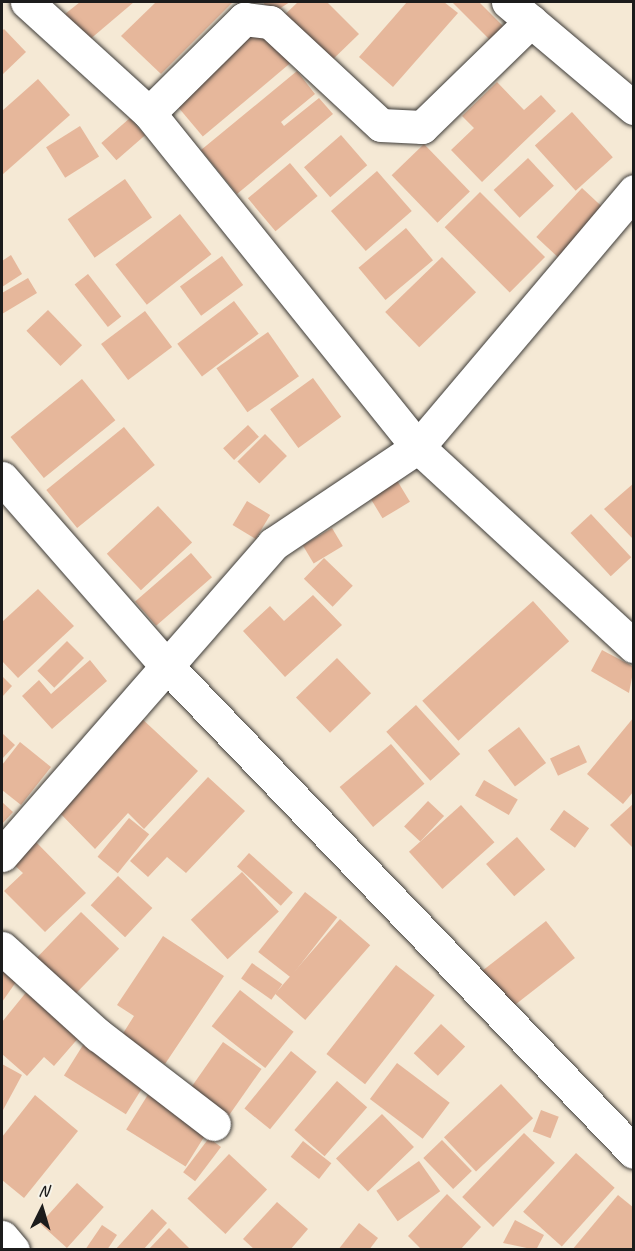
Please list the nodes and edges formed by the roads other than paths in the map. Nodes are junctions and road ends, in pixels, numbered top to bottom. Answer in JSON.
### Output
{"nodes":[{"id":1,"x":27,"y":2,"type":"edge"},
{"id":2,"x":520,"y":11,"type":"edge"},
{"id":3,"x":633,"y":108,"type":"edge"},
{"id":4,"x":149,"y":113,"type":"junction"},
{"id":5,"x":633,"y":191,"type":"edge"},
{"id":6,"x":418,"y":447,"type":"junction"},
{"id":7,"x":2,"y":478,"type":"edge"},
{"id":8,"x":633,"y":646,"type":"edge"},
{"id":9,"x":164,"y":663,"type":"junction"},
{"id":10,"x":2,"y":855,"type":"edge"},
{"id":11,"x":2,"y":948,"type":"edge"},
{"id":12,"x":214,"y":1125,"type":"dead end"},
{"id":13,"x":633,"y":1152,"type":"edge"},
{"id":14,"x":2,"y":1237,"type":"edge"},
{"id":15,"x":13,"y":1250,"type":"edge"}],
"edges":[{"from":1,"to":4,"type":"street"},
{"from":2,"to":3,"type":"street"},
{"from":2,"to":4,"type":"street"},
{"from":4,"to":6,"type":"street"},
{"from":5,"to":6,"type":"street"},
{"from":6,"to":8,"type":"street"},
{"from":6,"to":9,"type":"street"},
{"from":7,"to":9,"type":"street"},
{"from":9,"to":10,"type":"street"},
{"from":9,"to":13,"type":"street"},
{"from":11,"to":12,"type":"street"},
{"from":14,"to":15,"type":"street"}]}
